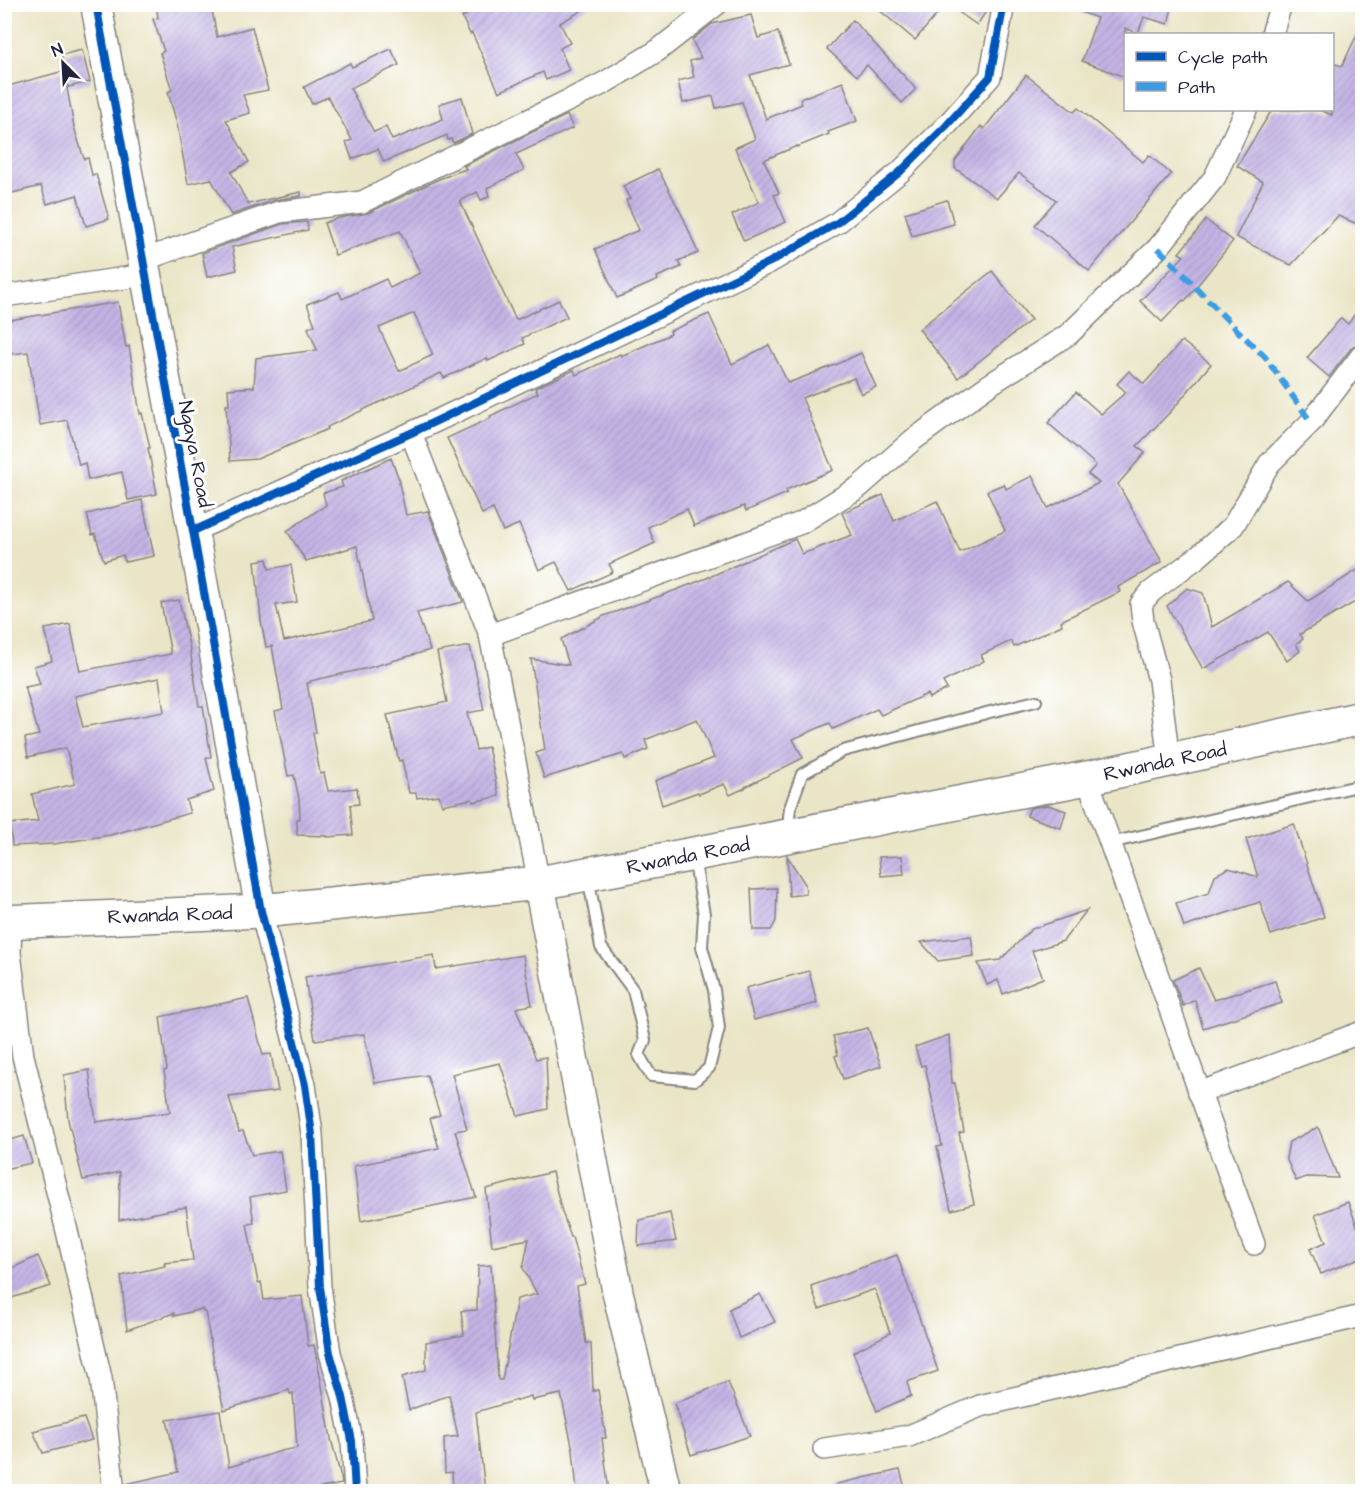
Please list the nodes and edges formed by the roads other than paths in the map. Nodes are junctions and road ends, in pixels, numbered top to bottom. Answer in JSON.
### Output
{"nodes":[{"id":1,"x":96,"y":4,"type":"edge"},
{"id":2,"x":717,"y":4,"type":"edge"},
{"id":3,"x":1004,"y":4,"type":"edge"},
{"id":4,"x":1281,"y":4,"type":"edge"},
{"id":5,"x":1272,"y":33,"type":"edge"},
{"id":6,"x":1246,"y":111,"type":"edge"},
{"id":7,"x":144,"y":268,"type":"junction"},
{"id":8,"x":4,"y":296,"type":"edge"},
{"id":9,"x":1362,"y":355,"type":"edge"},
{"id":10,"x":411,"y":433,"type":"junction"},
{"id":11,"x":193,"y":531,"type":"junction"},
{"id":12,"x":490,"y":635,"type":"junction"},
{"id":13,"x":1036,"y":701,"type":"dead end"},
{"id":14,"x":1362,"y":718,"type":"edge"},
{"id":15,"x":1169,"y":761,"type":"junction"},
{"id":16,"x":1087,"y":778,"type":"junction"},
{"id":17,"x":1362,"y":785,"type":"edge"},
{"id":18,"x":794,"y":835,"type":"junction"},
{"id":19,"x":1110,"y":843,"type":"junction"},
{"id":20,"x":694,"y":854,"type":"junction"},
{"id":21,"x":588,"y":874,"type":"junction"},
{"id":22,"x":539,"y":883,"type":"junction"},
{"id":23,"x":261,"y":911,"type":"junction"},
{"id":24,"x":7,"y":939,"type":"edge"},
{"id":25,"x":1362,"y":1032,"type":"edge"},
{"id":26,"x":1199,"y":1092,"type":"junction"},
{"id":27,"x":1254,"y":1244,"type":"dead end"},
{"id":28,"x":1362,"y":1316,"type":"edge"},
{"id":29,"x":824,"y":1449,"type":"dead end"},
{"id":30,"x":114,"y":1491,"type":"edge"},
{"id":31,"x":355,"y":1491,"type":"edge"},
{"id":32,"x":666,"y":1491,"type":"edge"}],
"edges":[{"from":1,"to":7,"type":"street","name":"Ngaya Road"},
{"from":2,"to":7,"type":"street"},
{"from":3,"to":10,"type":"street"},
{"from":4,"to":5,"type":"street"},
{"from":6,"to":12,"type":"street"},
{"from":7,"to":8,"type":"street"},
{"from":7,"to":11,"type":"street","name":"Ngaya Road"},
{"from":9,"to":15,"type":"street"},
{"from":10,"to":11,"type":"street"},
{"from":10,"to":12,"type":"street"},
{"from":11,"to":23,"type":"street","name":"Ngaya Road"},
{"from":12,"to":22,"type":"street"},
{"from":13,"to":18,"type":"lane"},
{"from":14,"to":15,"type":"highway","name":"Rwanda Road"},
{"from":15,"to":16,"type":"highway","name":"Rwanda Road"},
{"from":16,"to":18,"type":"highway","name":"Rwanda Road"},
{"from":16,"to":19,"type":"street"},
{"from":17,"to":19,"type":"lane"},
{"from":18,"to":20,"type":"highway","name":"Rwanda Road"},
{"from":19,"to":26,"type":"street"},
{"from":20,"to":21,"type":"highway","name":"Rwanda Road"},
{"from":20,"to":21,"type":"lane"},
{"from":21,"to":22,"type":"highway","name":"Rwanda Road"},
{"from":22,"to":23,"type":"highway","name":"Rwanda Road"},
{"from":22,"to":32,"type":"street"},
{"from":23,"to":24,"type":"highway","name":"Rwanda Road"},
{"from":23,"to":31,"type":"street"},
{"from":24,"to":30,"type":"street"},
{"from":25,"to":26,"type":"street"},
{"from":26,"to":27,"type":"street"},
{"from":28,"to":29,"type":"street"}]}
